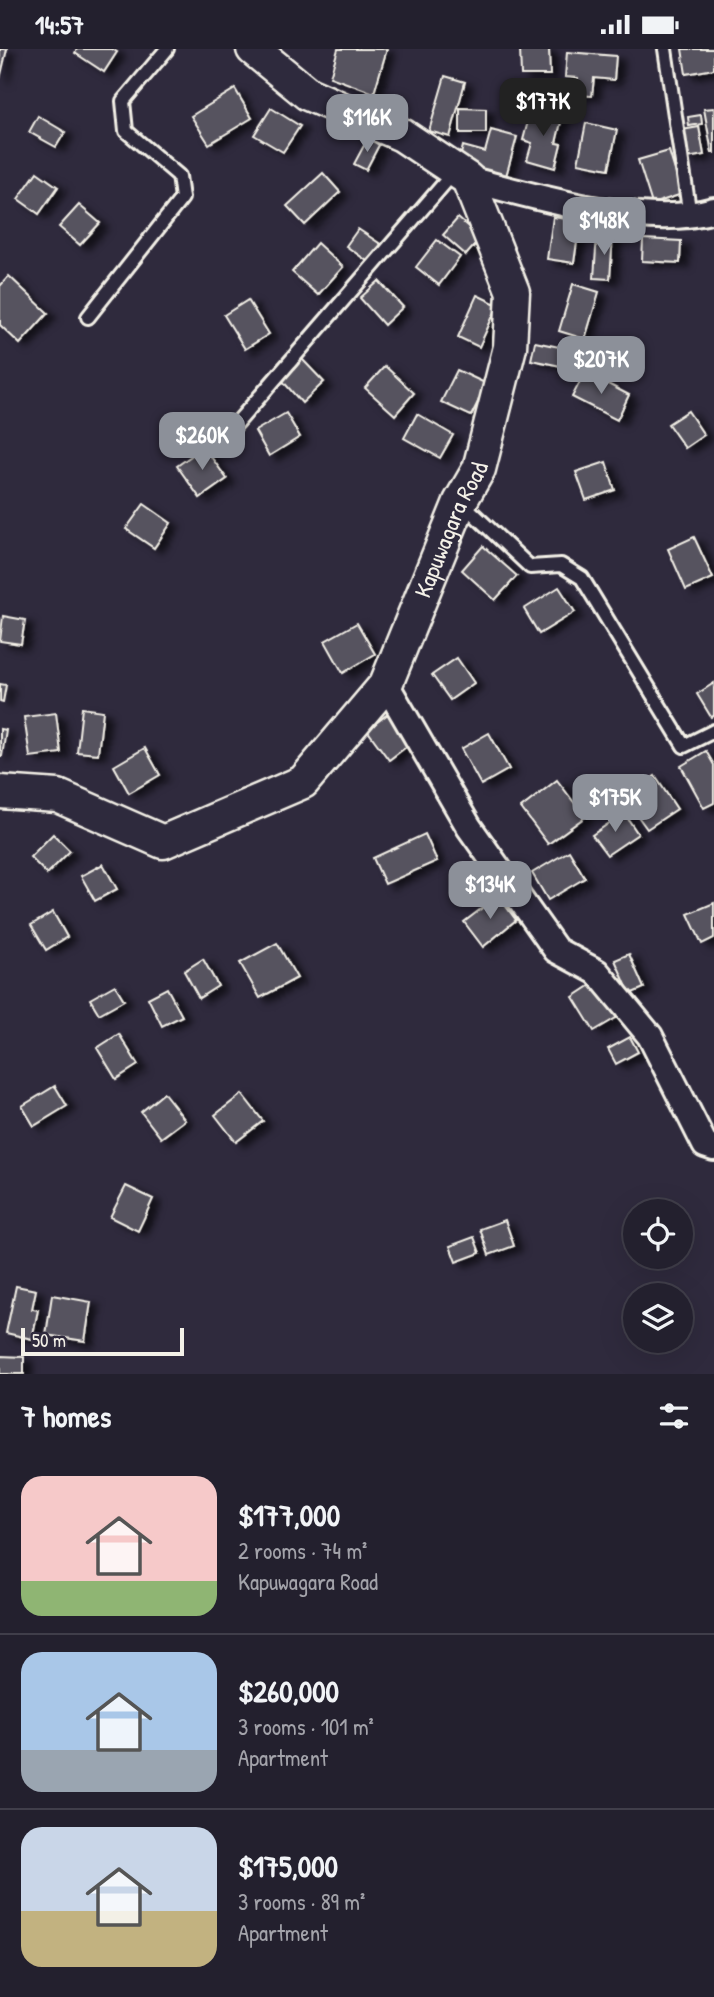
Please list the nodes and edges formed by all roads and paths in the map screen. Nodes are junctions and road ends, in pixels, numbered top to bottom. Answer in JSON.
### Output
{"nodes":[{"id":1,"x":167,"y":49,"type":"edge"},
{"id":2,"x":253,"y":49,"type":"edge"},
{"id":3,"x":665,"y":49,"type":"edge"},
{"id":4,"x":462,"y":175,"type":"junction"},
{"id":5,"x":714,"y":210,"type":"edge"},
{"id":6,"x":690,"y":217,"type":"junction"},
{"id":7,"x":88,"y":317,"type":"dead end"},
{"id":8,"x":224,"y":438,"type":"dead end"},
{"id":9,"x":460,"y":502,"type":"junction"},
{"id":10,"x":386,"y":684,"type":"junction"},
{"id":11,"x":714,"y":731,"type":"edge"},
{"id":12,"x":0,"y":792,"type":"edge"},
{"id":13,"x":714,"y":1147,"type":"edge"}],
"edges":[{"from":1,"to":7,"type":"lane"},
{"from":2,"to":4,"type":"street"},
{"from":3,"to":6,"type":"lane"},
{"from":4,"to":6,"type":"street"},
{"from":4,"to":8,"type":"lane"},
{"from":4,"to":9,"type":"street","name":"Kapuwagara Road"},
{"from":5,"to":6,"type":"street"},
{"from":9,"to":10,"type":"street","name":"Kapuwagara Road"},
{"from":9,"to":11,"type":"lane"},
{"from":10,"to":12,"type":"street","name":"Kapuwagara Road"},
{"from":10,"to":13,"type":"street"}]}
